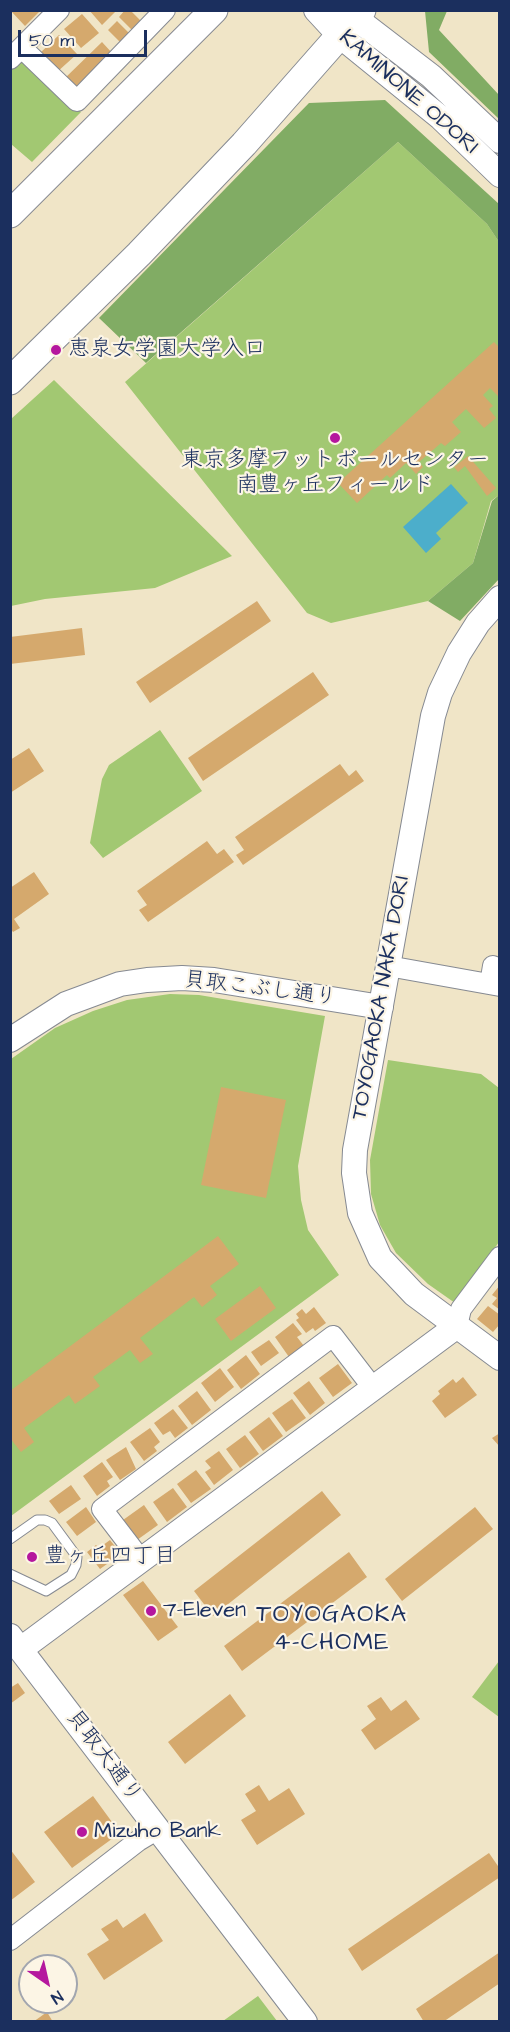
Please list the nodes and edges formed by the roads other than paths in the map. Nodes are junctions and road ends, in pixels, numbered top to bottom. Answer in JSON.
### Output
{"nodes":[{"id":1,"x":59,"y":10,"type":"edge"},
{"id":2,"x":165,"y":10,"type":"edge"},
{"id":3,"x":214,"y":10,"type":"edge"},
{"id":4,"x":316,"y":10,"type":"edge"},
{"id":5,"x":351,"y":19,"type":"edge"},
{"id":6,"x":16,"y":49,"type":"edge"},
{"id":7,"x":500,"y":141,"type":"edge"},
{"id":8,"x":500,"y":175,"type":"edge"},
{"id":9,"x":10,"y":214,"type":"edge"},
{"id":10,"x":10,"y":381,"type":"edge"},
{"id":11,"x":500,"y":598,"type":"edge"},
{"id":12,"x":388,"y":966,"type":"junction"},
{"id":13,"x":494,"y":979,"type":"edge"},
{"id":14,"x":381,"y":1007,"type":"junction"},
{"id":15,"x":10,"y":1040,"type":"edge"},
{"id":16,"x":500,"y":1257,"type":"edge"},
{"id":17,"x":457,"y":1326,"type":"junction"},
{"id":18,"x":500,"y":1358,"type":"edge"},
{"id":19,"x":373,"y":1388,"type":"junction"},
{"id":20,"x":10,"y":1539,"type":"edge"},
{"id":21,"x":141,"y":1560,"type":"junction"},
{"id":22,"x":10,"y":1574,"type":"edge"},
{"id":23,"x":14,"y":1647,"type":"edge"},
{"id":24,"x":158,"y":1829,"type":"junction"},
{"id":25,"x":10,"y":1940,"type":"edge"},
{"id":26,"x":305,"y":2022,"type":"edge"}],
"edges":[{"from":1,"to":6,"type":"street"},
{"from":2,"to":6,"type":"street"},
{"from":3,"to":9,"type":"main road"},
{"from":4,"to":5,"type":"street","name":"KAMINONE ODORI"},
{"from":5,"to":7,"type":"street","name":"KAMINONE ODORI"},
{"from":5,"to":8,"type":"street","name":"KAMINONE ODORI"},
{"from":5,"to":10,"type":"main road"},
{"from":11,"to":12,"type":"street","name":"TOYOGAOKA NAKA DORI"},
{"from":12,"to":13,"type":"street"},
{"from":12,"to":14,"type":"street","name":"TOYOGAOKA NAKA DORI"},
{"from":14,"to":15,"type":"street","name":"貝取こぶし通り"},
{"from":14,"to":17,"type":"street","name":"TOYOGAOKA NAKA DORI"},
{"from":16,"to":17,"type":"street"},
{"from":17,"to":18,"type":"street","name":"TOYOGAOKA NAKA DORI"},
{"from":17,"to":19,"type":"street"},
{"from":19,"to":21,"type":"street"},
{"from":19,"to":21,"type":"street"},
{"from":20,"to":22,"type":"lane"},
{"from":21,"to":23,"type":"street"},
{"from":23,"to":24,"type":"street","name":"貝取大通り"},
{"from":24,"to":25,"type":"street"},
{"from":24,"to":26,"type":"street","name":"貝取大通り"}]}
